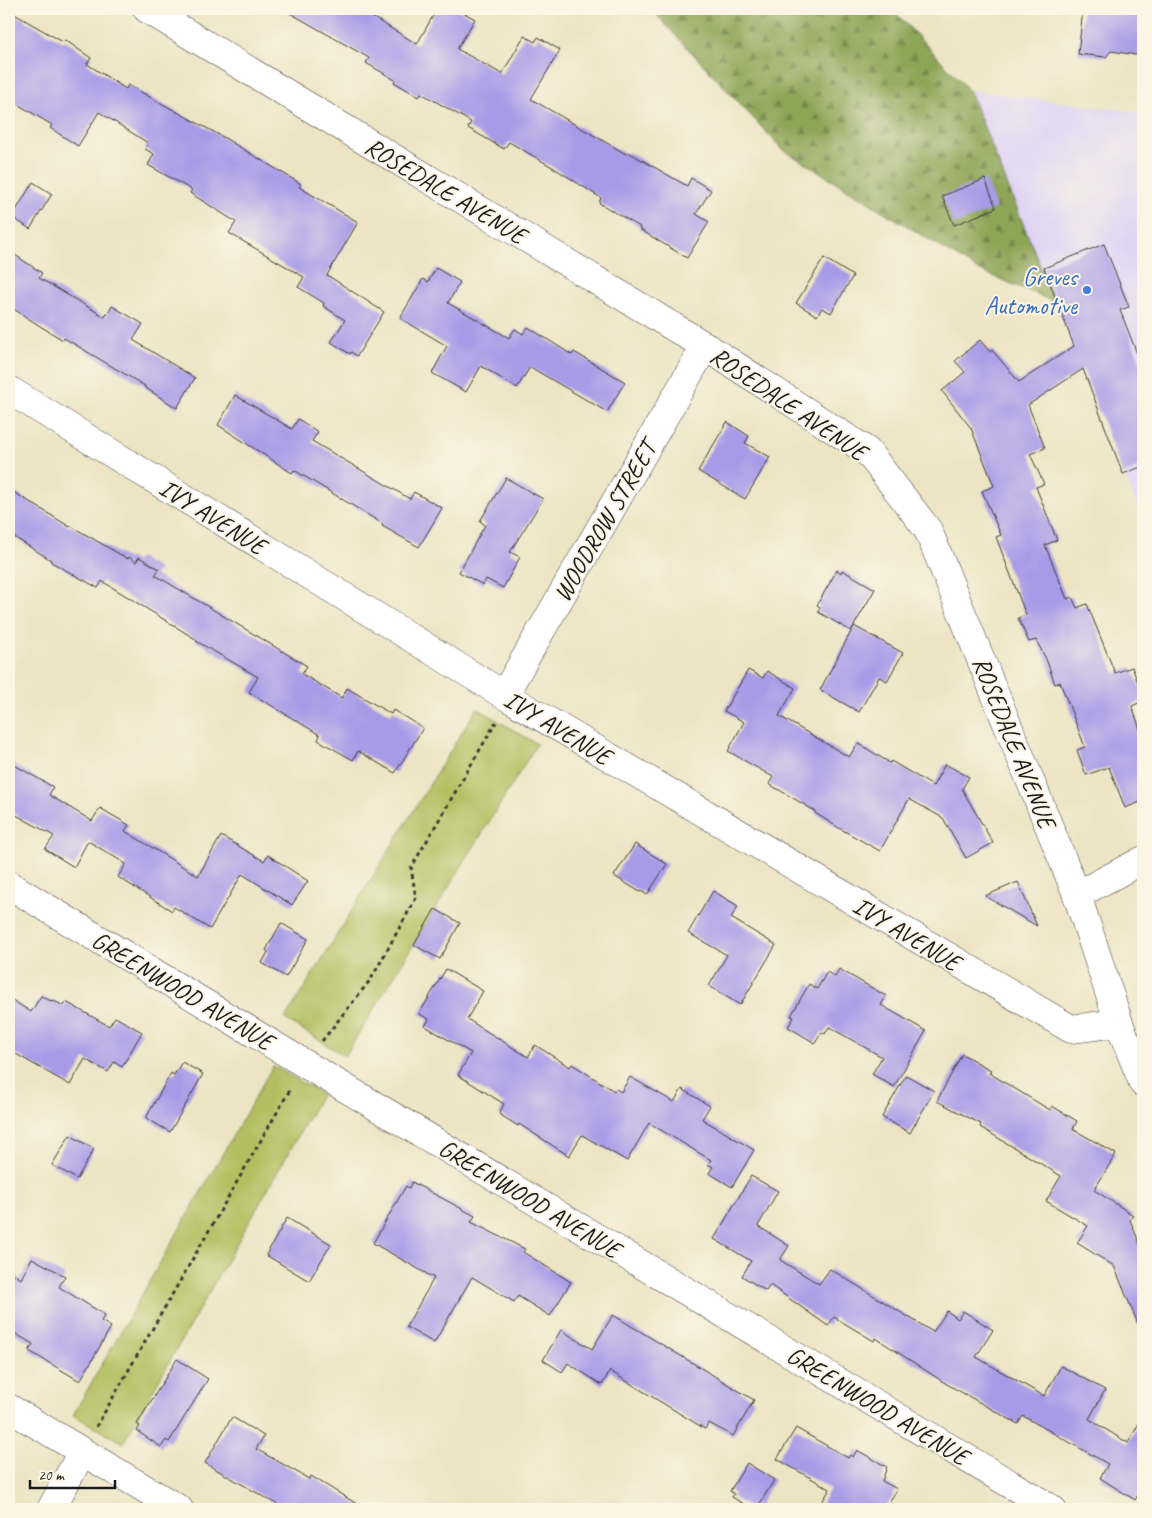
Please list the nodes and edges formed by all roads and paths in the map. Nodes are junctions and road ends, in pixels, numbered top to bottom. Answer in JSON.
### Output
{"nodes":[{"id":1,"x":147,"y":9,"type":"edge"},
{"id":2,"x":705,"y":346,"type":"junction"},
{"id":3,"x":9,"y":390,"type":"edge"},
{"id":4,"x":504,"y":695,"type":"junction"},
{"id":5,"x":1143,"y":860,"type":"edge"},
{"id":6,"x":9,"y":885,"type":"edge"},
{"id":7,"x":1077,"y":895,"type":"junction"},
{"id":8,"x":1120,"y":1023,"type":"junction"},
{"id":9,"x":1143,"y":1083,"type":"edge"},
{"id":10,"x":9,"y":1408,"type":"edge"},
{"id":11,"x":82,"y":1452,"type":"junction"},
{"id":12,"x":50,"y":1509,"type":"edge"},
{"id":13,"x":179,"y":1509,"type":"edge"},
{"id":14,"x":1052,"y":1509,"type":"edge"}],
"edges":[{"from":1,"to":2,"type":"street","name":"ROSEDALE AVENUE"},
{"from":2,"to":4,"type":"street","name":"WOODROW STREET"},
{"from":2,"to":7,"type":"street","name":"ROSEDALE AVENUE"},
{"from":3,"to":4,"type":"street","name":"IVY AVENUE"},
{"from":4,"to":8,"type":"street","name":"IVY AVENUE"},
{"from":5,"to":7,"type":"street"},
{"from":6,"to":14,"type":"street","name":"GREENWOOD AVENUE"},
{"from":7,"to":8,"type":"street","name":"ROSEDALE AVENUE"},
{"from":8,"to":9,"type":"street","name":"ROSEDALE AVENUE"},
{"from":10,"to":11,"type":"street"},
{"from":11,"to":12,"type":"street"},
{"from":11,"to":13,"type":"street"}]}
